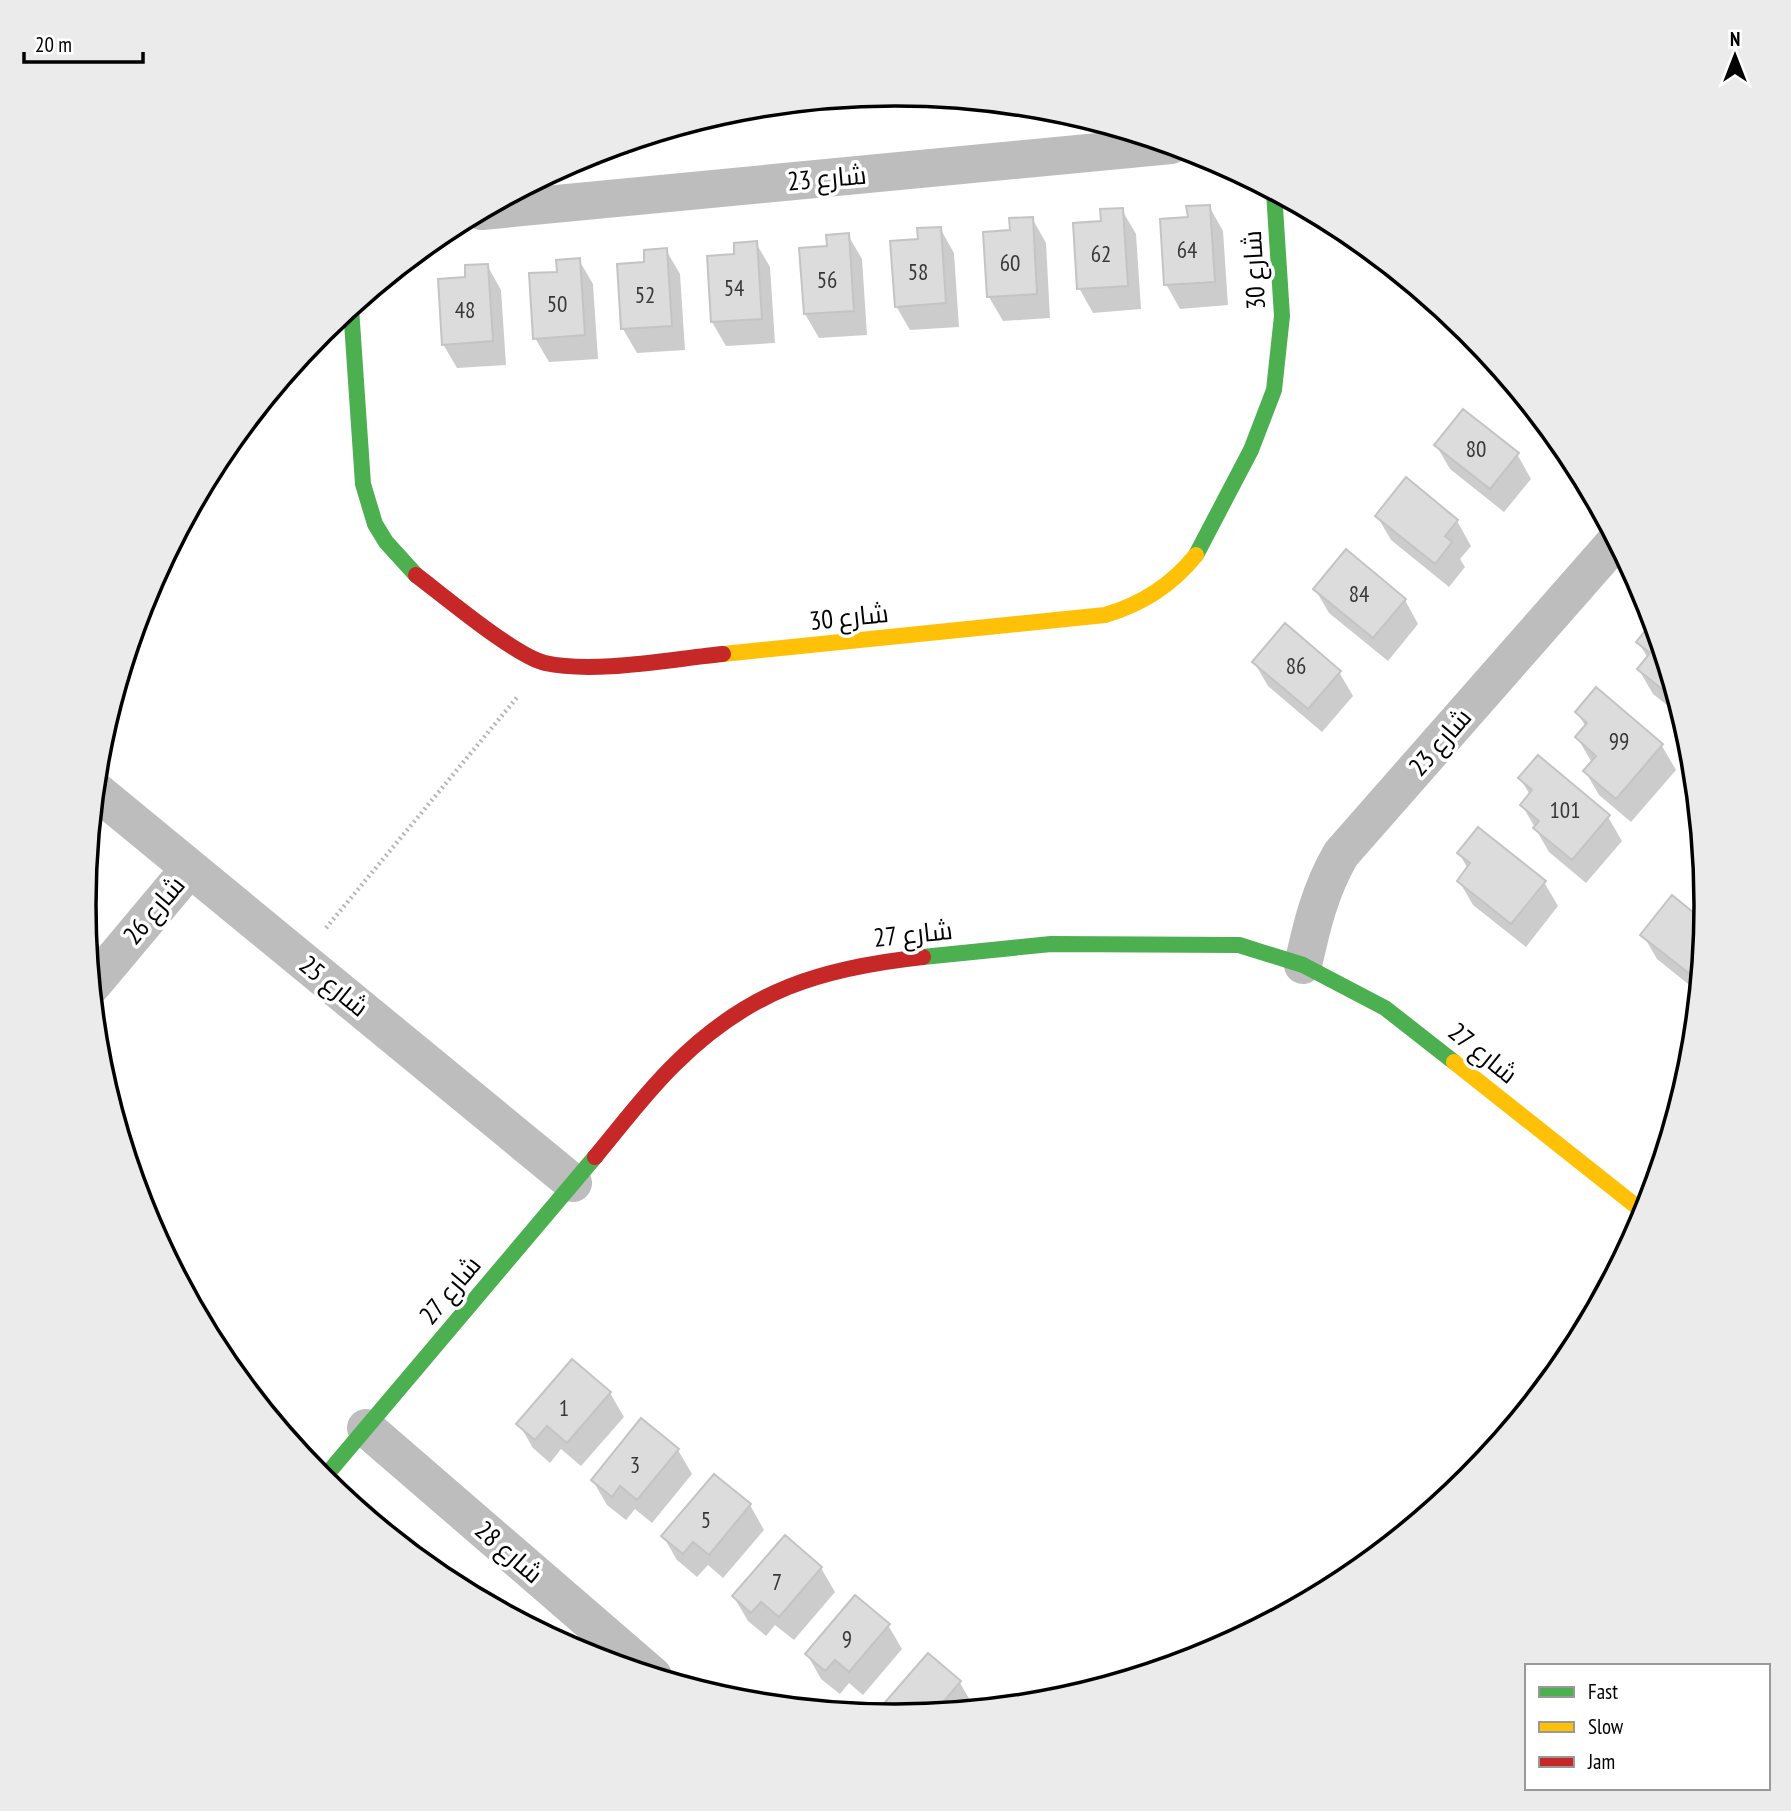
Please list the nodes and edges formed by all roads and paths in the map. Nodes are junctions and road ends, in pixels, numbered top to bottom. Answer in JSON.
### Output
{"nodes":[{"id":1,"x":1147,"y":147,"type":"edge"},
{"id":2,"x":1275,"y":202,"type":"edge"},
{"id":3,"x":504,"y":209,"type":"edge"},
{"id":4,"x":352,"y":320,"type":"edge"},
{"id":5,"x":1610,"y":548,"type":"edge"},
{"id":6,"x":544,"y":663,"type":"junction"},
{"id":7,"x":104,"y":797,"type":"edge"},
{"id":8,"x":190,"y":868,"type":"junction"},
{"id":9,"x":301,"y":959,"type":"junction"},
{"id":10,"x":1303,"y":965,"type":"junction"},
{"id":11,"x":100,"y":976,"type":"edge"},
{"id":12,"x":573,"y":1183,"type":"junction"},
{"id":13,"x":1636,"y":1206,"type":"edge"},
{"id":14,"x":366,"y":1428,"type":"junction"},
{"id":15,"x":330,"y":1471,"type":"edge"},
{"id":16,"x":635,"y":1661,"type":"edge"}],
"edges":[{"from":1,"to":3,"type":"street","name":"شارع 23"},
{"from":2,"to":6,"type":"street","name":"شارع 30"},
{"from":4,"to":6,"type":"street","name":"شارع 30"},
{"from":5,"to":10,"type":"street","name":"شارع 23"},
{"from":6,"to":9,"type":"path"},
{"from":7,"to":8,"type":"street","name":"شارع 25"},
{"from":8,"to":9,"type":"street","name":"شارع 25"},
{"from":8,"to":11,"type":"street","name":"شارع 26"},
{"from":9,"to":12,"type":"street","name":"شارع 25"},
{"from":10,"to":12,"type":"street","name":"شارع 27"},
{"from":10,"to":13,"type":"street","name":"شارع 27"},
{"from":12,"to":14,"type":"street","name":"شارع 27"},
{"from":14,"to":15,"type":"street","name":"شارع 27"},
{"from":14,"to":16,"type":"street","name":"شارع 28"}]}
